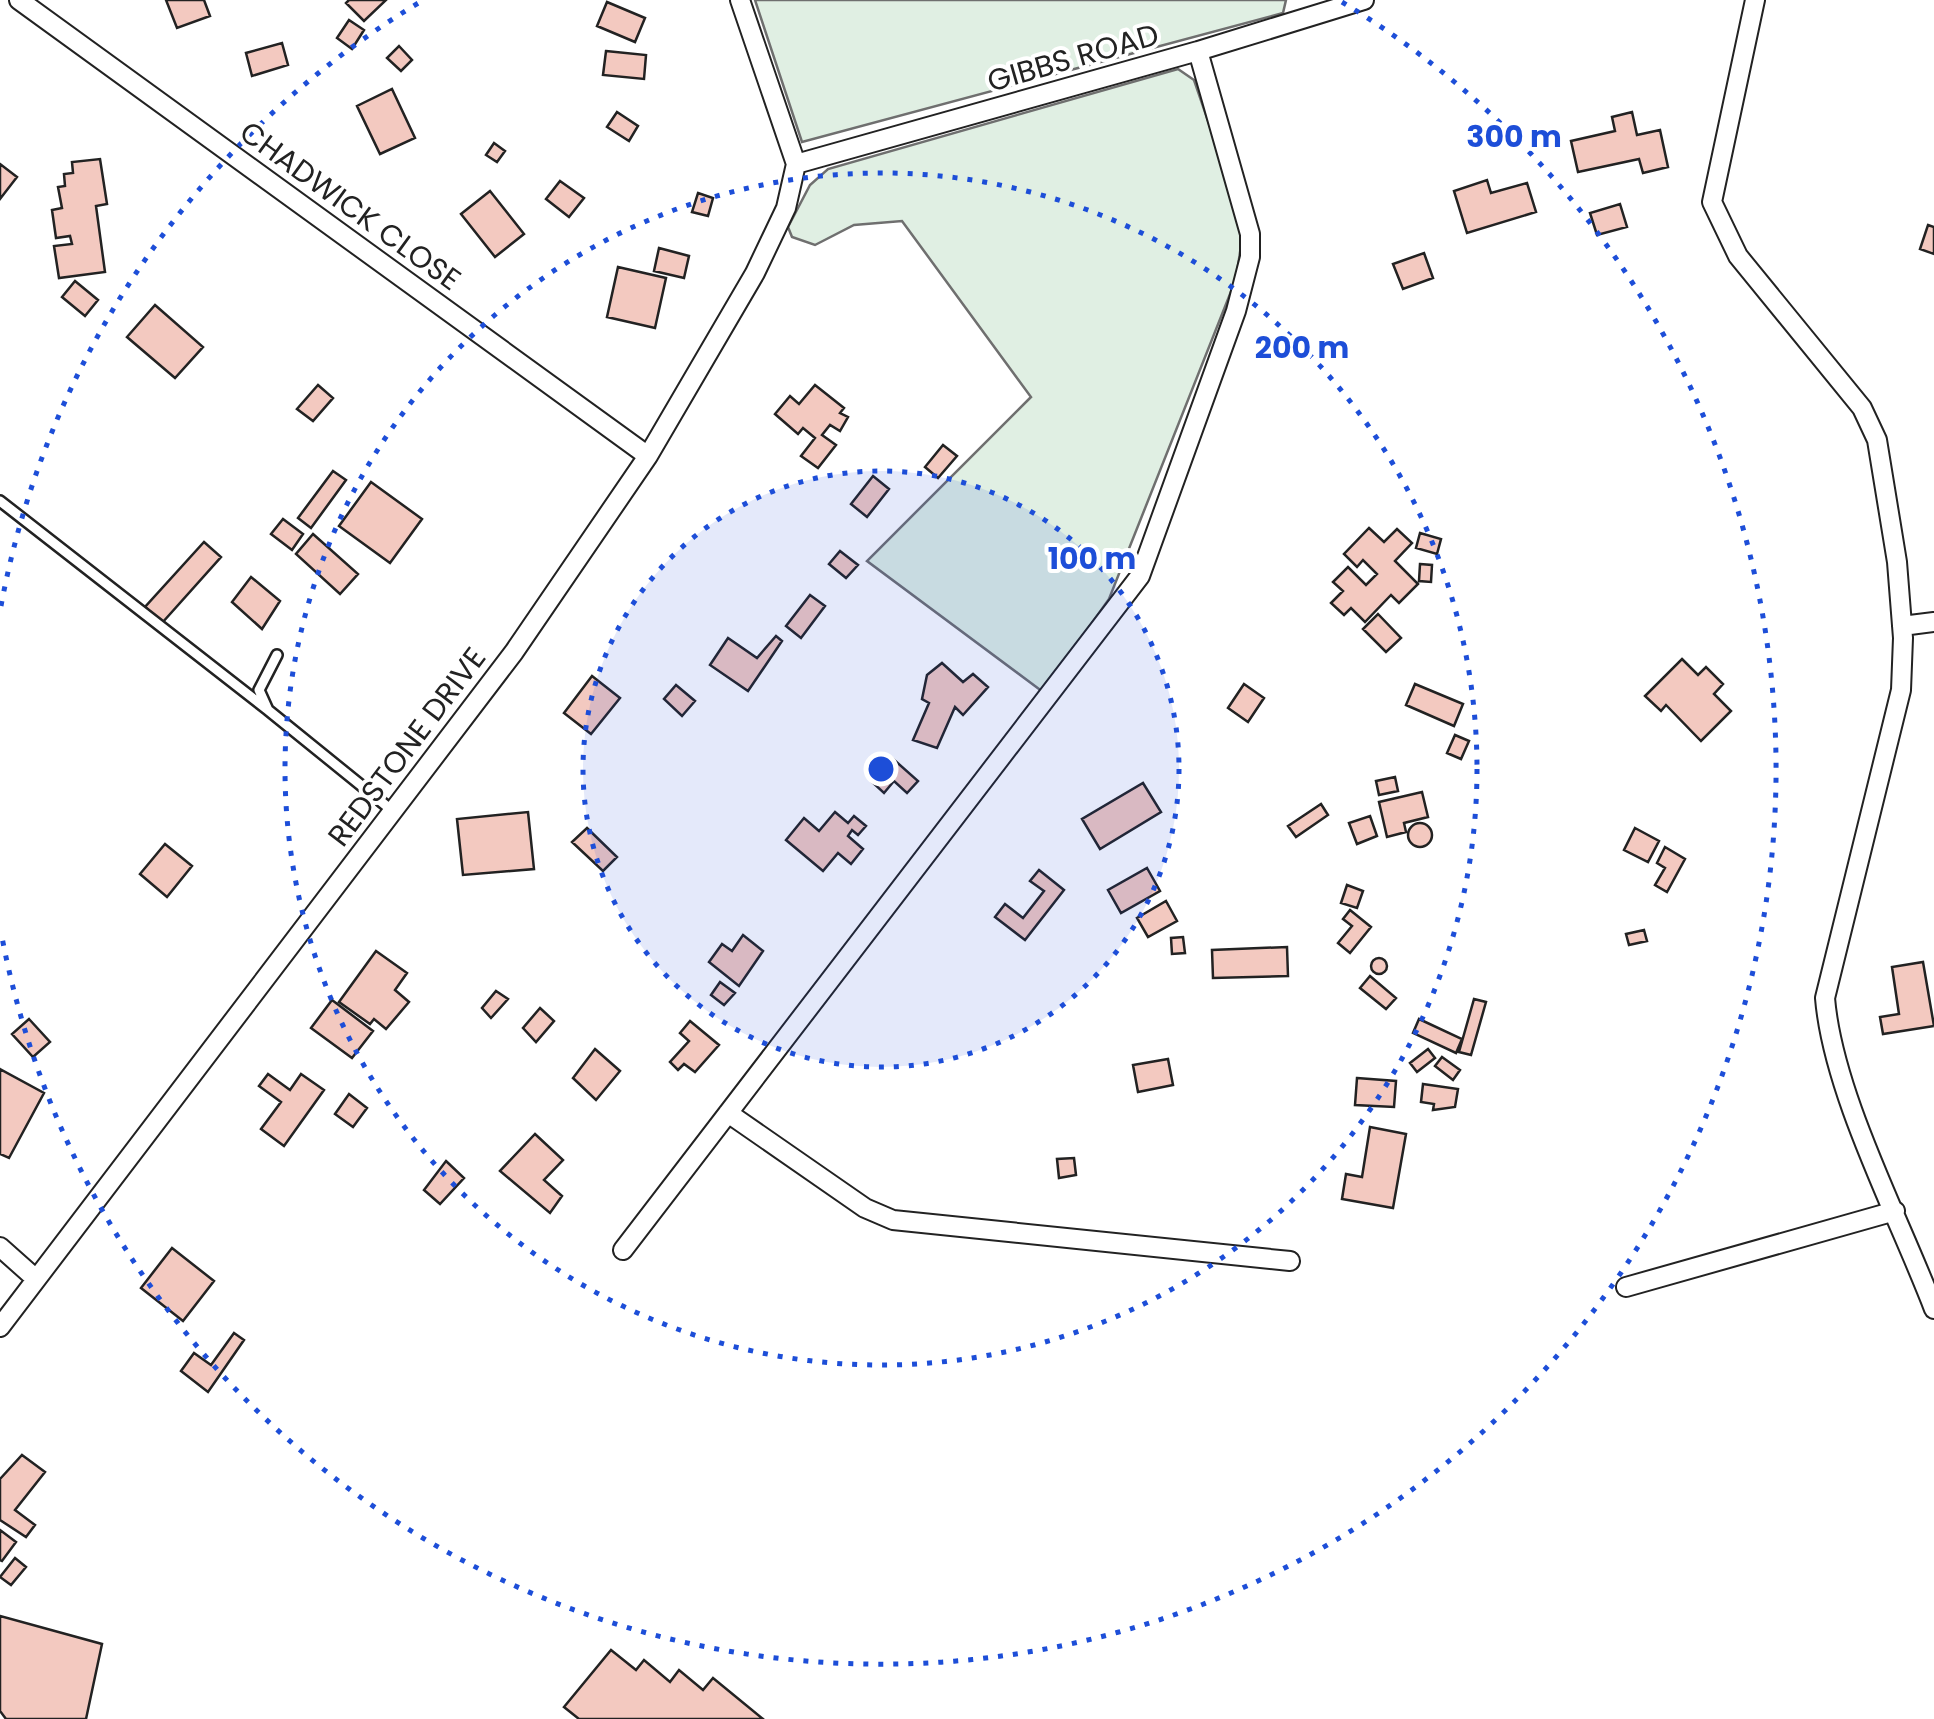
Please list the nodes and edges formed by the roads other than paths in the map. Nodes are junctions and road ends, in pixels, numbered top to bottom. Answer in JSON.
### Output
{"nodes":[{"id":1,"x":19,"y":0,"type":"edge"},
{"id":2,"x":740,"y":0,"type":"edge"},
{"id":3,"x":1364,"y":0,"type":"edge"},
{"id":4,"x":1754,"y":0,"type":"edge"},
{"id":5,"x":1198,"y":52,"type":"junction"},
{"id":6,"x":796,"y":164,"type":"junction"},
{"id":7,"x":648,"y":456,"type":"junction"},
{"id":8,"x":0,"y":501,"type":"edge"},
{"id":9,"x":1934,"y":622,"type":"edge"},
{"id":10,"x":1902,"y":626,"type":"junction"},
{"id":11,"x":277,"y":655,"type":"dead end"},
{"id":12,"x":268,"y":710,"type":"junction"},
{"id":13,"x":394,"y":812,"type":"junction"},
{"id":14,"x":728,"y":1113,"type":"junction"},
{"id":15,"x":1895,"y":1211,"type":"junction"},
{"id":16,"x":0,"y":1247,"type":"edge"},
{"id":17,"x":623,"y":1250,"type":"dead end"},
{"id":18,"x":1290,"y":1261,"type":"dead end"},
{"id":19,"x":36,"y":1280,"type":"junction"},
{"id":20,"x":1626,"y":1287,"type":"dead end"},
{"id":21,"x":1934,"y":1309,"type":"edge"},
{"id":22,"x":0,"y":1326,"type":"edge"}],
"edges":[{"from":1,"to":7,"type":"street","name":"CHADWICK CLOSE"},
{"from":2,"to":6,"type":"street"},
{"from":3,"to":5,"type":"street","name":"GIBBS ROAD"},
{"from":4,"to":10,"type":"street"},
{"from":5,"to":6,"type":"street","name":"GIBBS ROAD"},
{"from":5,"to":14,"type":"street"},
{"from":6,"to":7,"type":"street","name":"REDSTONE DRIVE"},
{"from":7,"to":13,"type":"street","name":"REDSTONE DRIVE"},
{"from":8,"to":12,"type":"lane"},
{"from":9,"to":10,"type":"street"},
{"from":10,"to":15,"type":"street"},
{"from":11,"to":12,"type":"lane"},
{"from":12,"to":13,"type":"lane"},
{"from":13,"to":19,"type":"street","name":"REDSTONE DRIVE"},
{"from":14,"to":17,"type":"street"},
{"from":14,"to":18,"type":"street"},
{"from":15,"to":20,"type":"street"},
{"from":15,"to":21,"type":"street"},
{"from":16,"to":19,"type":"street"},
{"from":19,"to":22,"type":"street","name":"REDSTONE DRIVE"}]}
